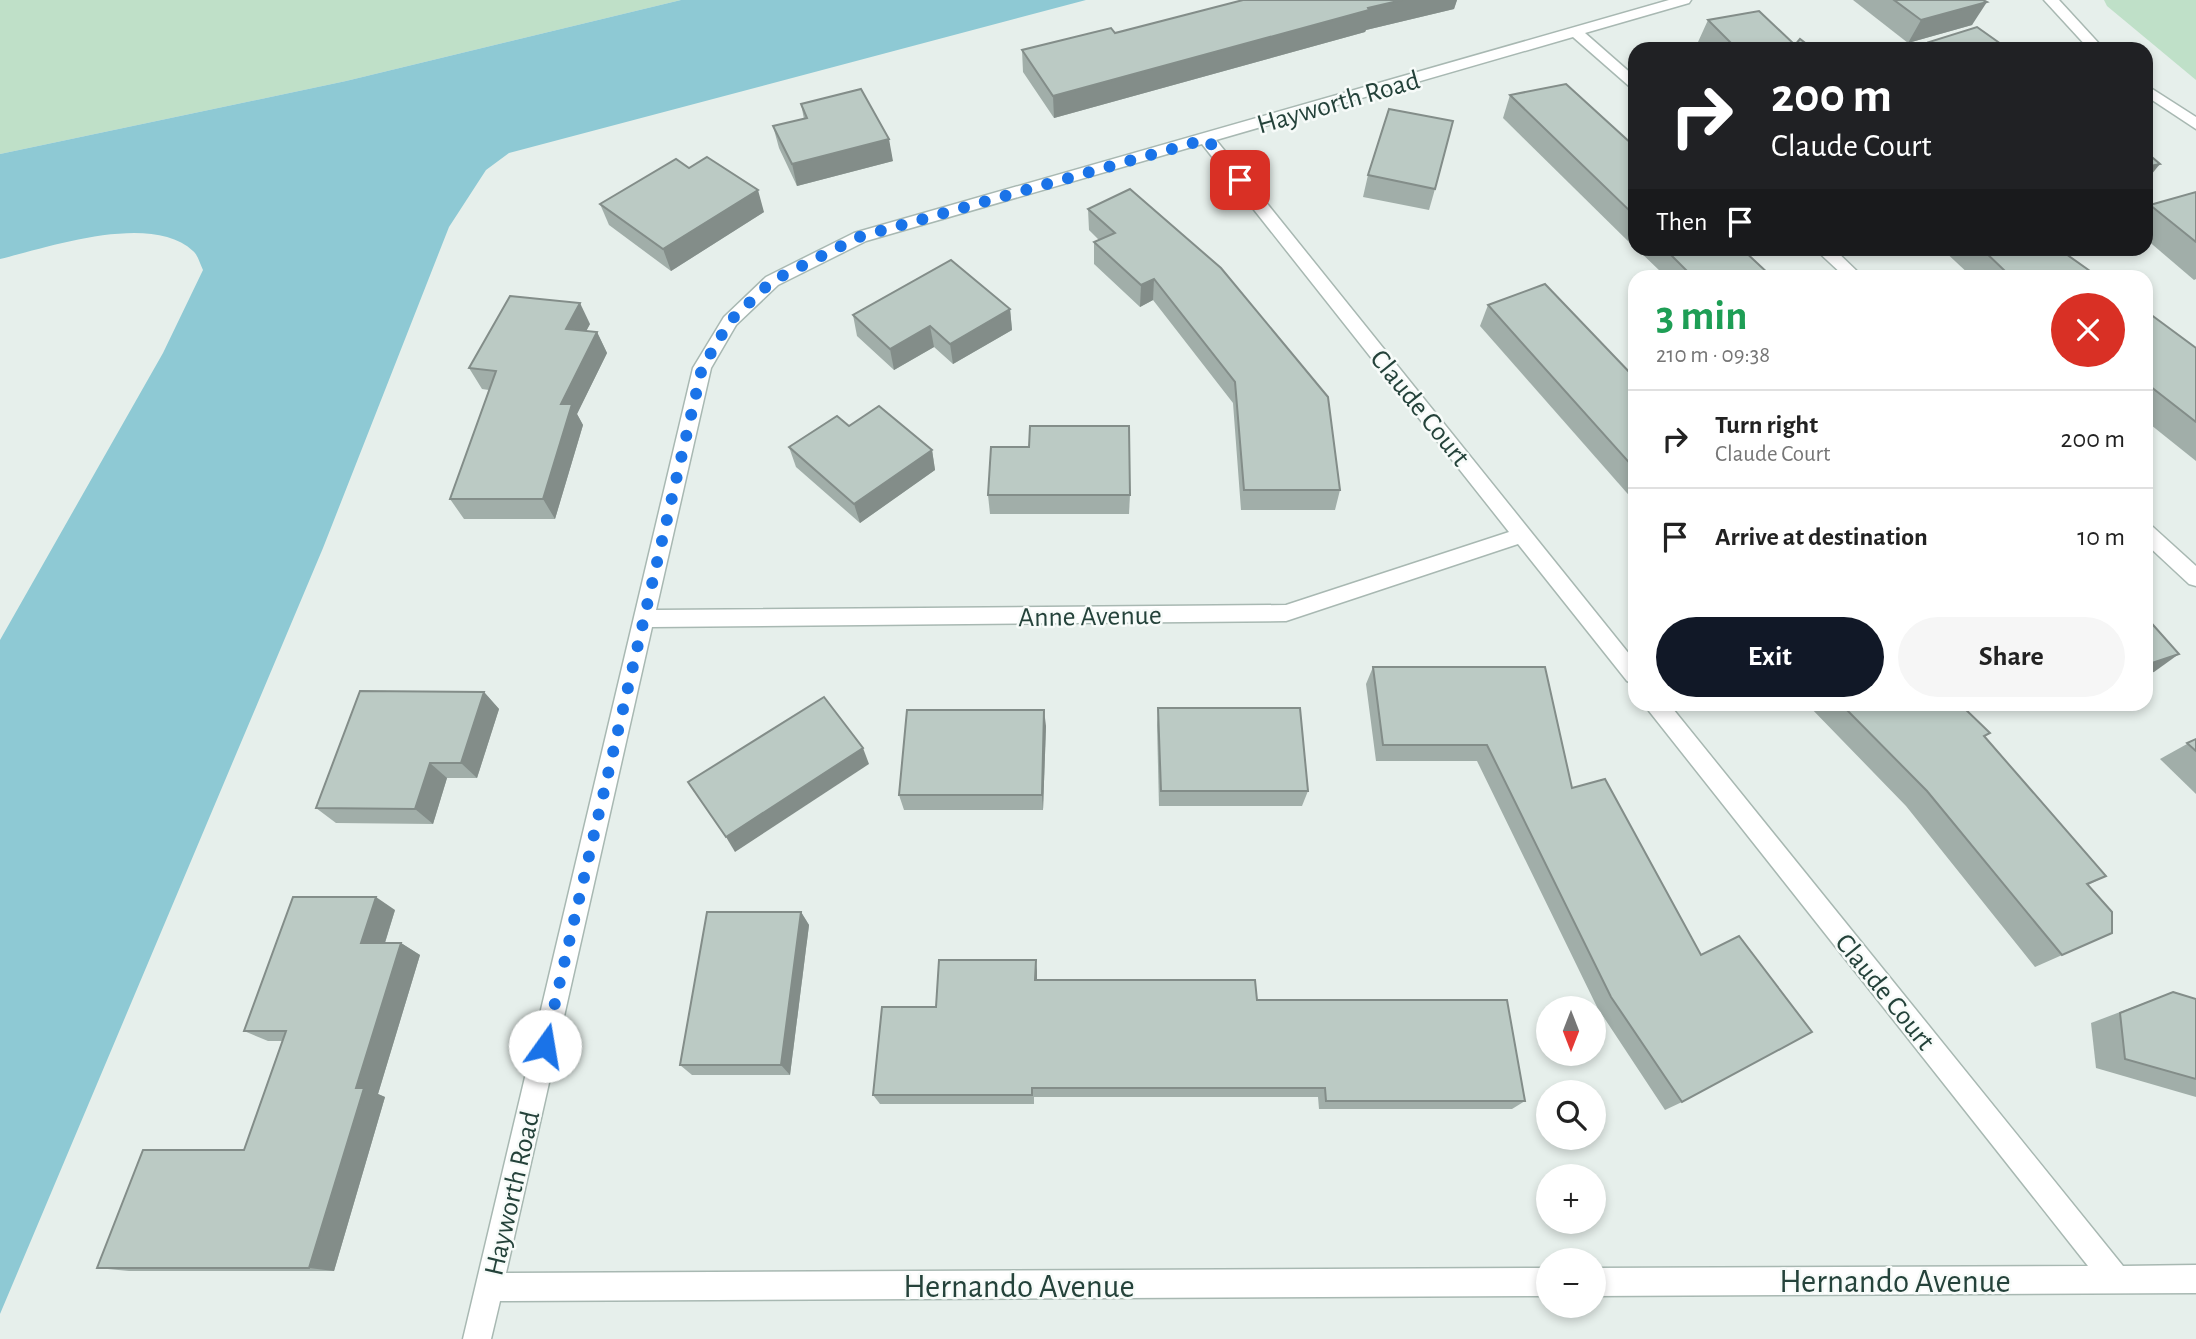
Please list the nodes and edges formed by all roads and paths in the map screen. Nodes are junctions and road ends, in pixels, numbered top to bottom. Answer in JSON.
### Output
{"nodes":[{"id":1,"x":1684,"y":0,"type":"edge"},
{"id":2,"x":2051,"y":0,"type":"edge"},
{"id":3,"x":1576,"y":32,"type":"junction"},
{"id":4,"x":2090,"y":42,"type":"edge"},
{"id":5,"x":1628,"y":78,"type":"edge"},
{"id":6,"x":2153,"y":94,"type":"edge"},
{"id":7,"x":2196,"y":124,"type":"edge"},
{"id":8,"x":1207,"y":139,"type":"junction"},
{"id":9,"x":1831,"y":256,"type":"edge"},
{"id":10,"x":1847,"y":270,"type":"edge"},
{"id":11,"x":1523,"y":535,"type":"junction"},
{"id":12,"x":2153,"y":539,"type":"edge"},
{"id":13,"x":2196,"y":578,"type":"edge"},
{"id":14,"x":644,"y":619,"type":"junction"},
{"id":15,"x":1628,"y":667,"type":"edge"},
{"id":16,"x":1663,"y":711,"type":"edge"},
{"id":17,"x":2116,"y":1279,"type":"junction"},
{"id":18,"x":2196,"y":1279,"type":"edge"},
{"id":19,"x":1536,"y":1282,"type":"edge"},
{"id":20,"x":1606,"y":1282,"type":"edge"},
{"id":21,"x":489,"y":1287,"type":"junction"},
{"id":22,"x":477,"y":1339,"type":"edge"}],
"edges":[{"from":1,"to":3,"type":"street","name":"Hayworth Road"},
{"from":2,"to":4,"type":"street"},
{"from":3,"to":5,"type":"street"},
{"from":3,"to":8,"type":"street","name":"Hayworth Road"},
{"from":6,"to":7,"type":"street"},
{"from":8,"to":11,"type":"street","name":"Claude Court"},
{"from":8,"to":14,"type":"street","name":"Hayworth Road"},
{"from":9,"to":10,"type":"street"},
{"from":11,"to":14,"type":"street","name":"Anne Avenue"},
{"from":11,"to":15,"type":"street","name":"Claude Court"},
{"from":12,"to":13,"type":"street"},
{"from":14,"to":21,"type":"street","name":"Hayworth Road"},
{"from":16,"to":17,"type":"street","name":"Claude Court"},
{"from":17,"to":18,"type":"street","name":"Hernando Avenue"},
{"from":17,"to":20,"type":"street","name":"Hernando Avenue"},
{"from":19,"to":21,"type":"street","name":"Hernando Avenue"},
{"from":21,"to":22,"type":"street","name":"Hayworth Road"}]}
